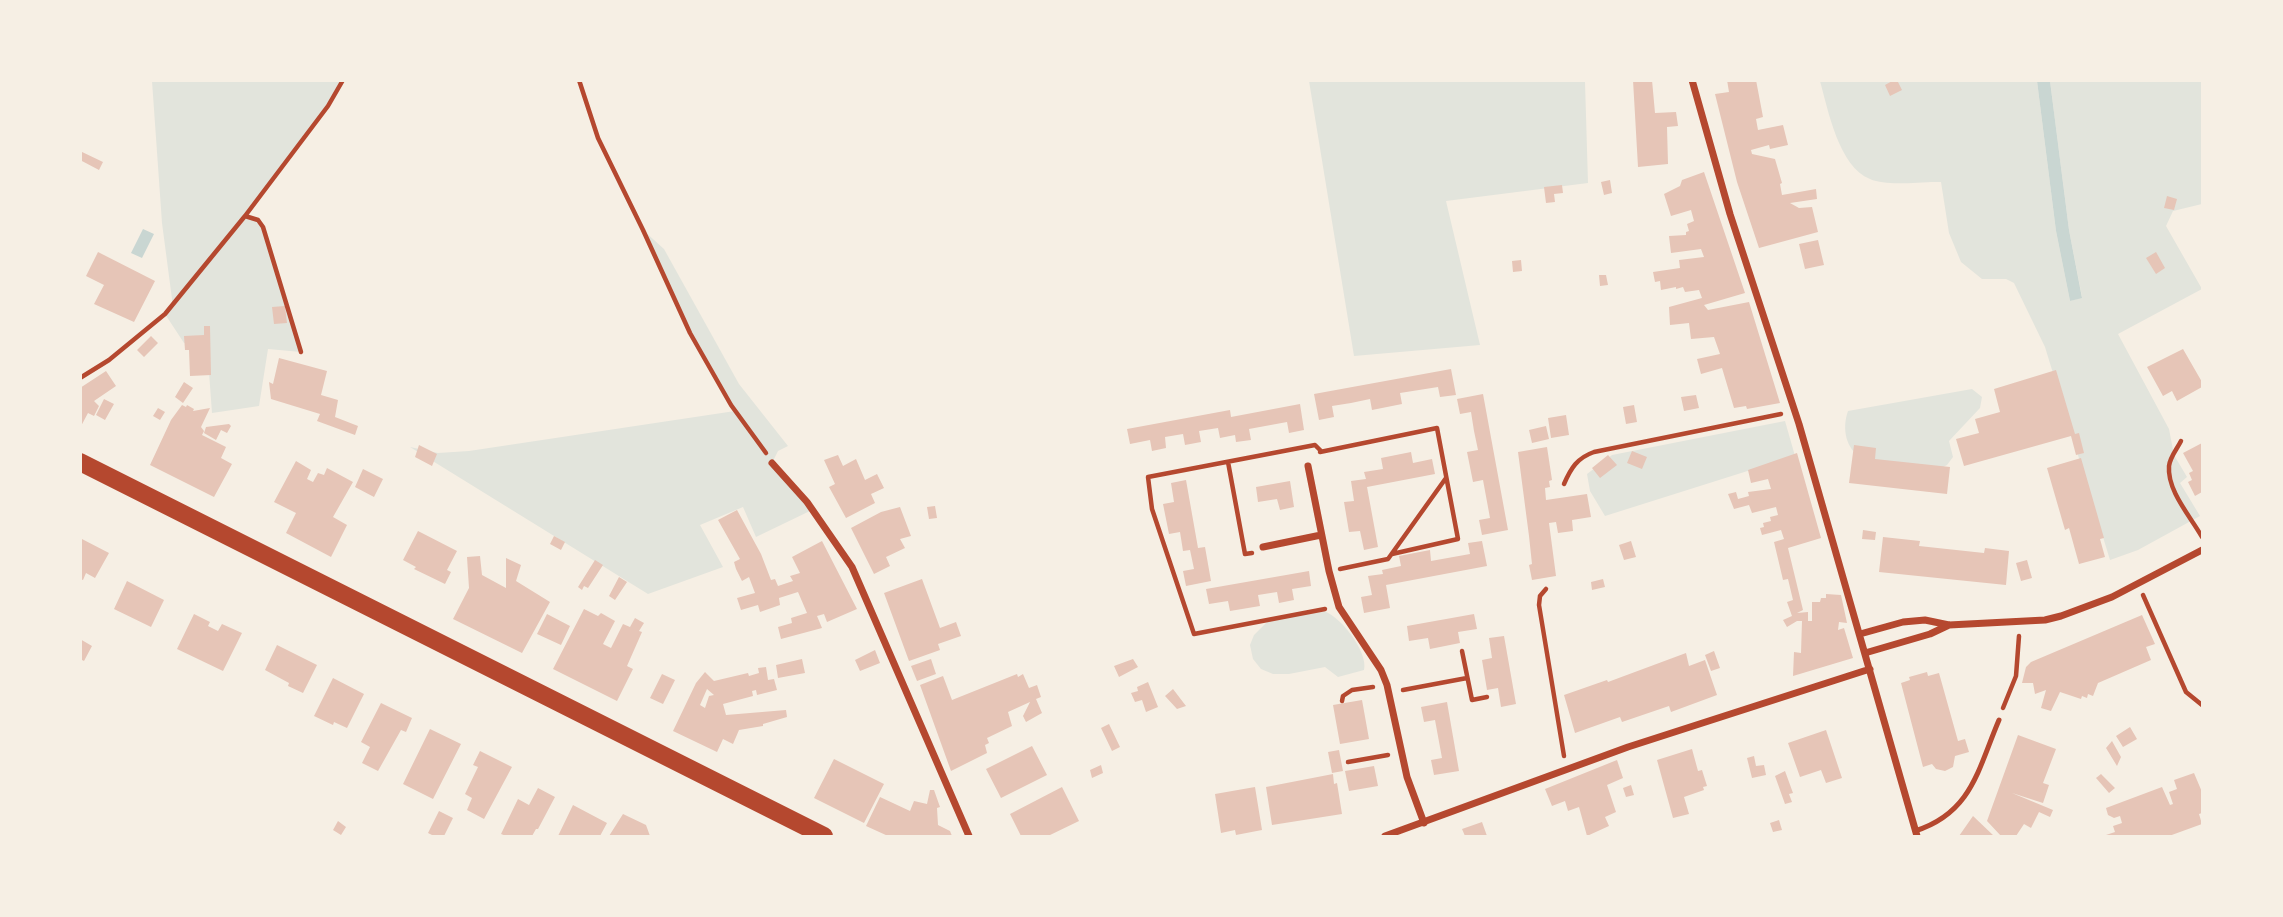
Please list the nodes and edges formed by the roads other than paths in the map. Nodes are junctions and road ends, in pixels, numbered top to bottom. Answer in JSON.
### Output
{"nodes":[{"id":1,"x":1692,"y":80,"type":"edge"},
{"id":2,"x":80,"y":462,"type":"edge"},
{"id":3,"x":772,"y":463,"type":"road end"},
{"id":4,"x":1308,"y":466,"type":"road end"},
{"id":5,"x":1321,"y":535,"type":"junction"},
{"id":6,"x":1263,"y":547,"type":"road end"},
{"id":7,"x":2203,"y":550,"type":"edge"},
{"id":8,"x":1949,"y":625,"type":"junction"},
{"id":9,"x":1860,"y":634,"type":"junction"},
{"id":10,"x":1866,"y":653,"type":"junction"},
{"id":11,"x":1870,"y":669,"type":"junction"},
{"id":12,"x":1999,"y":720,"type":"road end"},
{"id":13,"x":1424,"y":823,"type":"junction"},
{"id":14,"x":1916,"y":834,"type":"edge"},
{"id":15,"x":824,"y":836,"type":"edge"},
{"id":16,"x":968,"y":836,"type":"edge"},
{"id":17,"x":1385,"y":836,"type":"edge"}],
"edges":[{"from":1,"to":9,"type":"street"},
{"from":2,"to":15,"type":"main road"},
{"from":3,"to":16,"type":"street"},
{"from":4,"to":5,"type":"street"},
{"from":5,"to":6,"type":"street"},
{"from":5,"to":13,"type":"street"},
{"from":7,"to":8,"type":"street"},
{"from":8,"to":9,"type":"street"},
{"from":8,"to":10,"type":"street"},
{"from":9,"to":10,"type":"street"},
{"from":10,"to":11,"type":"street"},
{"from":11,"to":13,"type":"street"},
{"from":11,"to":14,"type":"street"},
{"from":12,"to":14,"type":"lane"},
{"from":13,"to":17,"type":"street"}]}
